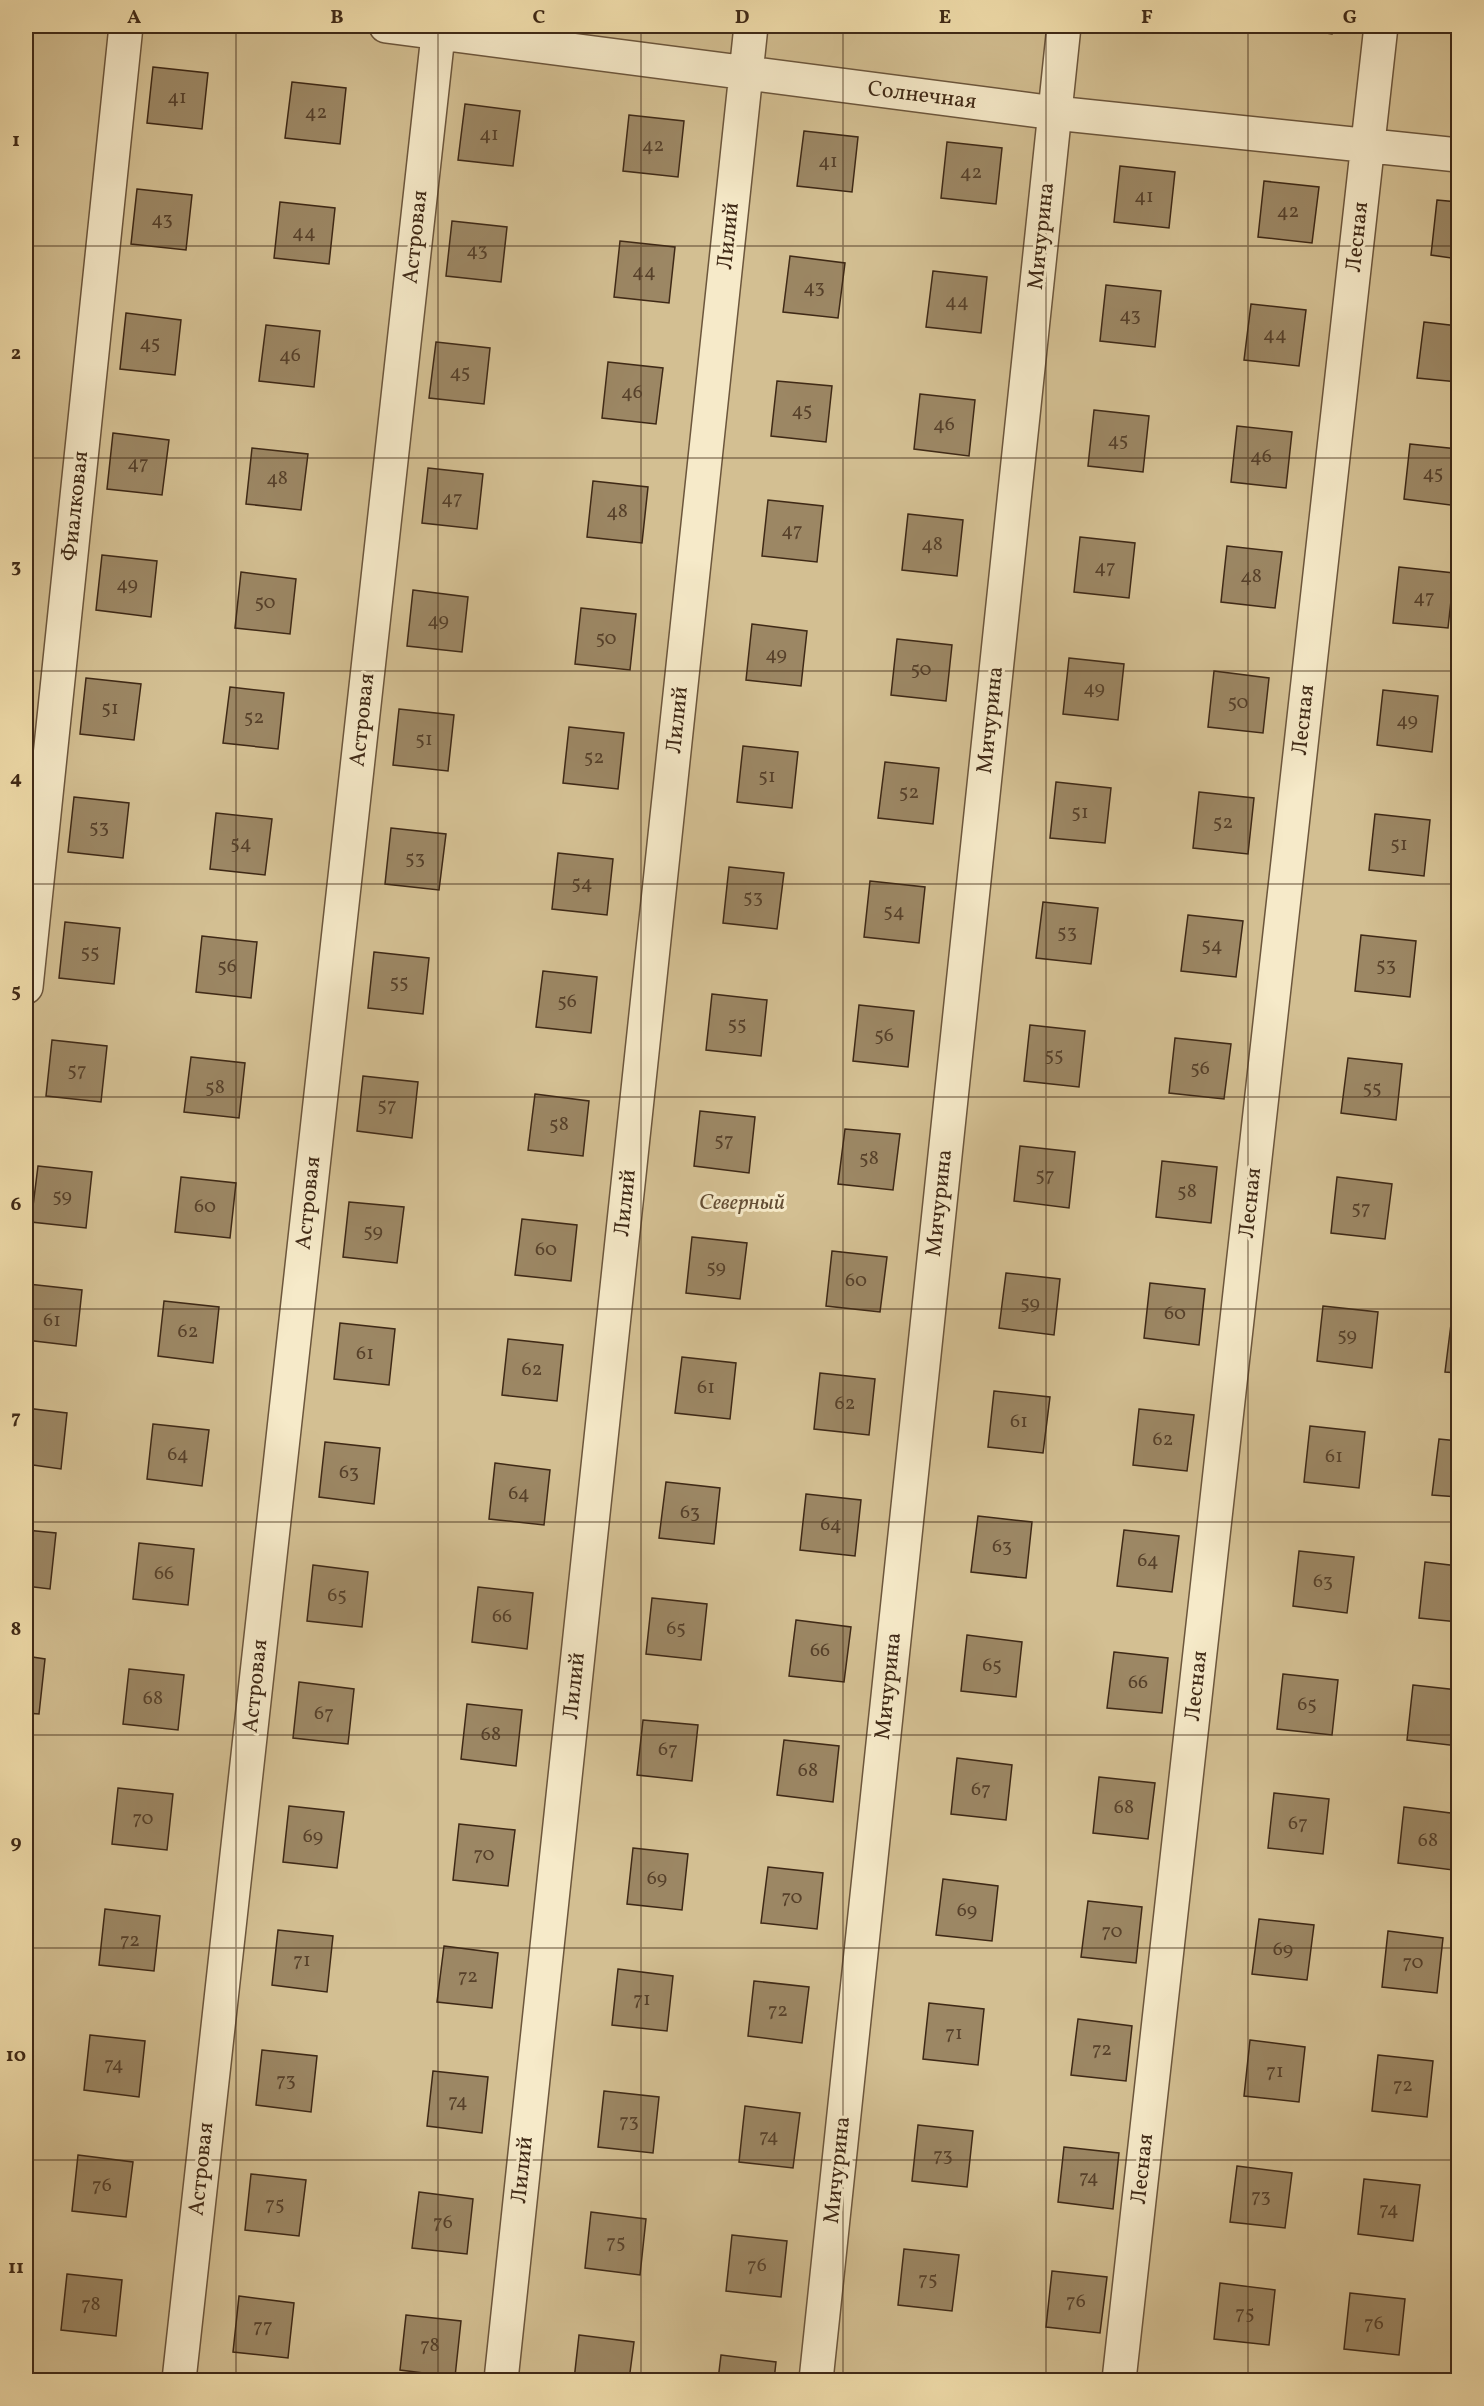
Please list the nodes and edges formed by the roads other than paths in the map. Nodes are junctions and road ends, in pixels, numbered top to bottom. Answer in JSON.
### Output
{"nodes":[{"id":1,"x":126,"y":26,"type":"edge"},
{"id":2,"x":386,"y":26,"type":"edge"},
{"id":3,"x":752,"y":26,"type":"edge"},
{"id":4,"x":1064,"y":26,"type":"edge"},
{"id":5,"x":1381,"y":26,"type":"edge"},
{"id":6,"x":439,"y":28,"type":"edge"},
{"id":7,"x":747,"y":74,"type":"junction"},
{"id":8,"x":1055,"y":113,"type":"junction"},
{"id":9,"x":1368,"y":147,"type":"junction"},
{"id":10,"x":1458,"y":155,"type":"edge"},
{"id":11,"x":26,"y":987,"type":"edge"},
{"id":12,"x":179,"y":2380,"type":"edge"},
{"id":13,"x":501,"y":2380,"type":"edge"},
{"id":14,"x":816,"y":2380,"type":"edge"},
{"id":15,"x":1119,"y":2380,"type":"edge"}],
"edges":[{"from":1,"to":11,"type":"street","name":"Фиалковая"},
{"from":2,"to":6,"type":"street","name":"Солнечная"},
{"from":3,"to":7,"type":"street","name":"Лилий"},
{"from":4,"to":8,"type":"street","name":"Мичурина"},
{"from":5,"to":9,"type":"street","name":"Лесная"},
{"from":6,"to":7,"type":"street","name":"Солнечная"},
{"from":6,"to":12,"type":"street","name":"Астровая"},
{"from":7,"to":8,"type":"street","name":"Солнечная"},
{"from":7,"to":13,"type":"street","name":"Лилий"},
{"from":8,"to":9,"type":"street","name":"Солнечная"},
{"from":8,"to":14,"type":"street","name":"Мичурина"},
{"from":9,"to":10,"type":"street","name":"Солнечная"},
{"from":9,"to":15,"type":"street","name":"Лесная"}]}
